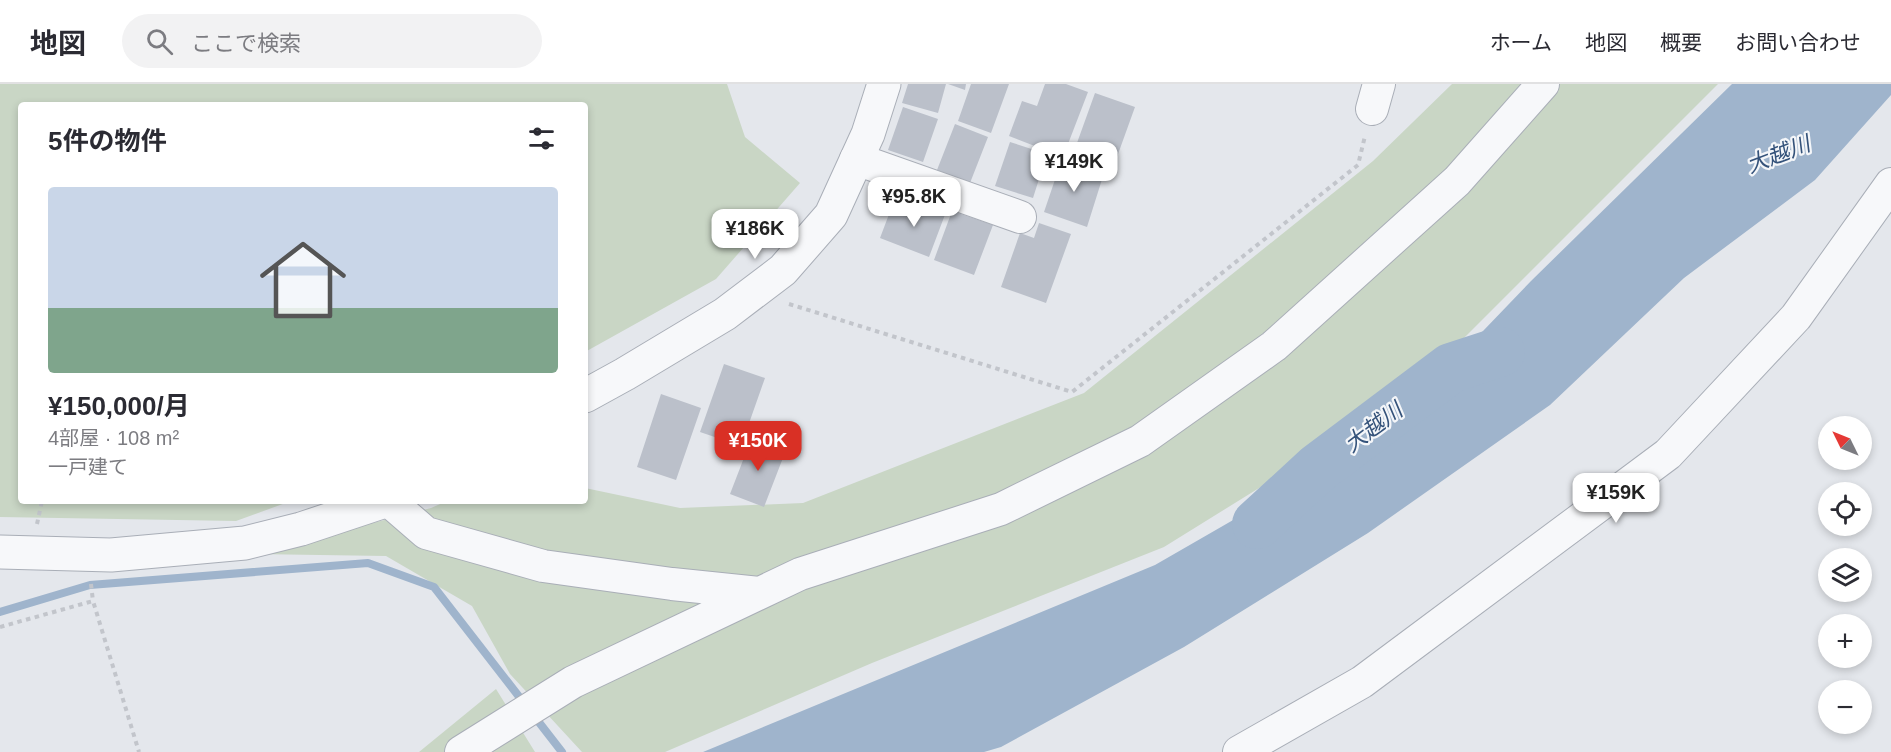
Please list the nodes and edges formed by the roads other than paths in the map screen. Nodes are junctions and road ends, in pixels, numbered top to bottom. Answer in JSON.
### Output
{"nodes":[{"id":1,"x":884,"y":84,"type":"edge"},
{"id":2,"x":1543,"y":84,"type":"edge"},
{"id":3,"x":856,"y":159,"type":"junction"},
{"id":4,"x":1891,"y":184,"type":"edge"},
{"id":5,"x":1020,"y":217,"type":"dead end"},
{"id":6,"x":588,"y":394,"type":"edge"},
{"id":7,"x":378,"y":504,"type":"edge"},
{"id":8,"x":391,"y":504,"type":"edge"},
{"id":9,"x":0,"y":552,"type":"edge"},
{"id":10,"x":759,"y":593,"type":"junction"},
{"id":11,"x":460,"y":752,"type":"edge"},
{"id":12,"x":1239,"y":752,"type":"edge"}],
"edges":[{"from":1,"to":3,"type":"street"},
{"from":2,"to":10,"type":"street"},
{"from":3,"to":5,"type":"street"},
{"from":3,"to":6,"type":"street"},
{"from":4,"to":12,"type":"street"},
{"from":7,"to":9,"type":"street"},
{"from":8,"to":10,"type":"street"},
{"from":10,"to":11,"type":"street"}]}
